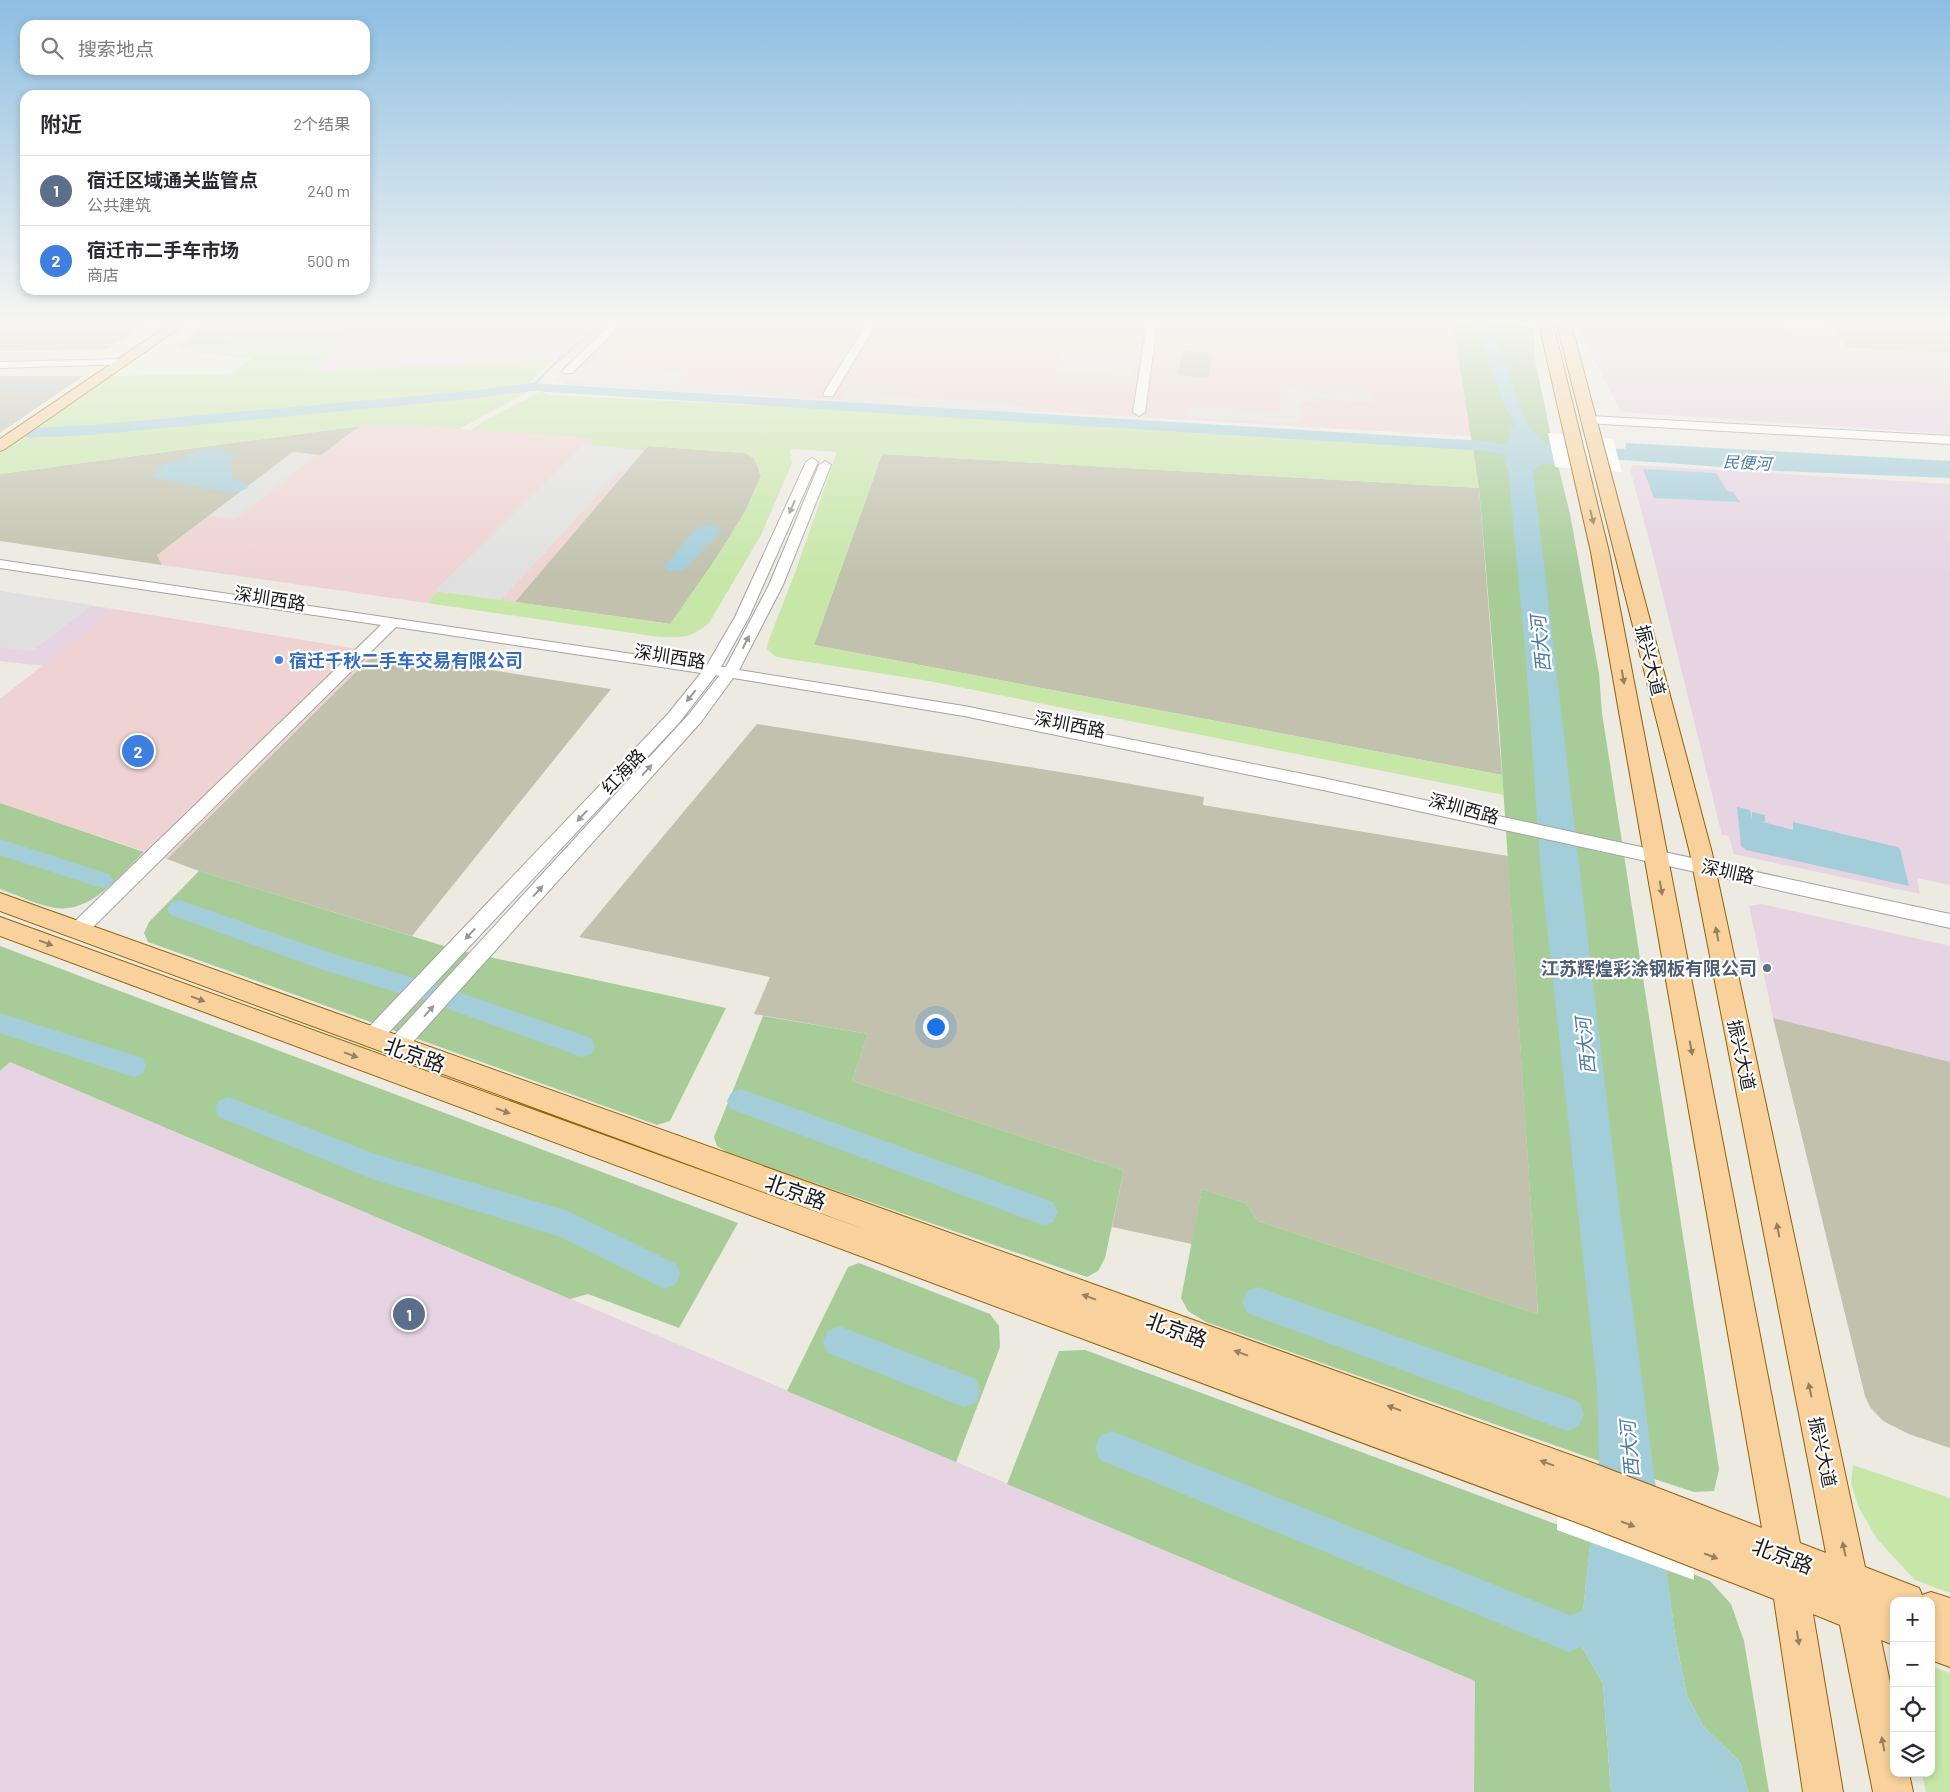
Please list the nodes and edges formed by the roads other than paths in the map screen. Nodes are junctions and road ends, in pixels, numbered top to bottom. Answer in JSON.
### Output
{"nodes":[{"id":1,"x":47,"y":408,"type":"edge"},
{"id":2,"x":54,"y":408,"type":"edge"},
{"id":3,"x":1140,"y":408,"type":"edge"},
{"id":4,"x":1565,"y":408,"type":"edge"},
{"id":5,"x":1587,"y":408,"type":"edge"},
{"id":6,"x":1139,"y":412,"type":"dead end"},
{"id":7,"x":1590,"y":420,"type":"junction"},
{"id":8,"x":0,"y":438,"type":"edge"},
{"id":9,"x":1950,"y":440,"type":"edge"},
{"id":10,"x":0,"y":446,"type":"edge"},
{"id":11,"x":819,"y":463,"type":"dead end"},
{"id":12,"x":1592,"y":471,"type":"junction"},
{"id":13,"x":0,"y":556,"type":"edge"},
{"id":14,"x":0,"y":564,"type":"edge"},
{"id":15,"x":393,"y":622,"type":"junction"},
{"id":16,"x":723,"y":668,"type":"junction"},
{"id":17,"x":1509,"y":820,"type":"joint"},
{"id":18,"x":1612,"y":841,"type":"joint"},
{"id":19,"x":1654,"y":850,"type":"junction"},
{"id":20,"x":1702,"y":860,"type":"junction"},
{"id":21,"x":0,"y":902,"type":"edge"},
{"id":22,"x":1950,"y":908,"type":"edge"},
{"id":23,"x":1950,"y":920,"type":"edge"},
{"id":24,"x":0,"y":926,"type":"edge"},
{"id":25,"x":78,"y":930,"type":"junction"},
{"id":26,"x":384,"y":1042,"type":"junction"},
{"id":27,"x":1591,"y":1494,"type":"junction"},
{"id":28,"x":1787,"y":1571,"type":"junction"},
{"id":29,"x":1854,"y":1597,"type":"junction"},
{"id":30,"x":1890,"y":1600,"type":"edge"},
{"id":31,"x":1935,"y":1611,"type":"edge"},
{"id":32,"x":1950,"y":1617,"type":"edge"},
{"id":33,"x":1890,"y":1624,"type":"edge"},
{"id":34,"x":1934,"y":1642,"type":"edge"},
{"id":35,"x":1950,"y":1648,"type":"edge"},
{"id":36,"x":1823,"y":1792,"type":"edge"},
{"id":37,"x":1892,"y":1792,"type":"edge"}],
"edges":[{"from":1,"to":8,"type":"main road"},
{"from":2,"to":10,"type":"main road"},
{"from":3,"to":6,"type":"street"},
{"from":4,"to":12,"type":"main road","name":"振兴大道"},
{"from":5,"to":7,"type":"main road","name":"振兴大道"},
{"from":7,"to":9,"type":"street"},
{"from":7,"to":12,"type":"main road","name":"振兴大道"},
{"from":11,"to":16,"type":"street","name":"红海路"},
{"from":12,"to":19,"type":"main road","name":"振兴大道","one_way":true},
{"from":12,"to":20,"type":"main road","name":"振兴大道"},
{"from":13,"to":16,"type":"street","name":"深圳西路"},
{"from":14,"to":15,"type":"street","name":"深圳西路"},
{"from":15,"to":16,"type":"street","name":"深圳西路"},
{"from":15,"to":25,"type":"street"},
{"from":16,"to":17,"type":"street","name":"深圳西路"},
{"from":16,"to":26,"type":"street","name":"红海路","one_way":true},
{"from":26,"to":16,"type":"street","name":"红海路","one_way":true},
{"from":17,"to":18,"type":"street","name":"深圳路"},
{"from":18,"to":19,"type":"street","name":"深圳路"},
{"from":19,"to":20,"type":"street","name":"深圳路"},
{"from":19,"to":28,"type":"main road","name":"振兴大道","one_way":true},
{"from":20,"to":22,"type":"street","name":"深圳路"},
{"from":20,"to":23,"type":"street","name":"深圳路"},
{"from":29,"to":20,"type":"main road","name":"振兴大道","one_way":true},
{"from":21,"to":25,"type":"main road","name":"北京路"},
{"from":24,"to":27,"type":"main road","name":"北京路","one_way":true},
{"from":25,"to":26,"type":"main road","name":"北京路"},
{"from":27,"to":26,"type":"main road","name":"北京路","one_way":true},
{"from":27,"to":28,"type":"main road","name":"北京路"},
{"from":28,"to":29,"type":"main road","name":"北京路"},
{"from":28,"to":36,"type":"main road","name":"振兴大道","one_way":true},
{"from":29,"to":30,"type":"main road","name":"北京路"},
{"from":29,"to":33,"type":"main road","name":"北京路"},
{"from":37,"to":29,"type":"main road","name":"振兴大道","one_way":true},
{"from":31,"to":32,"type":"main road"},
{"from":34,"to":35,"type":"main road"}]}
